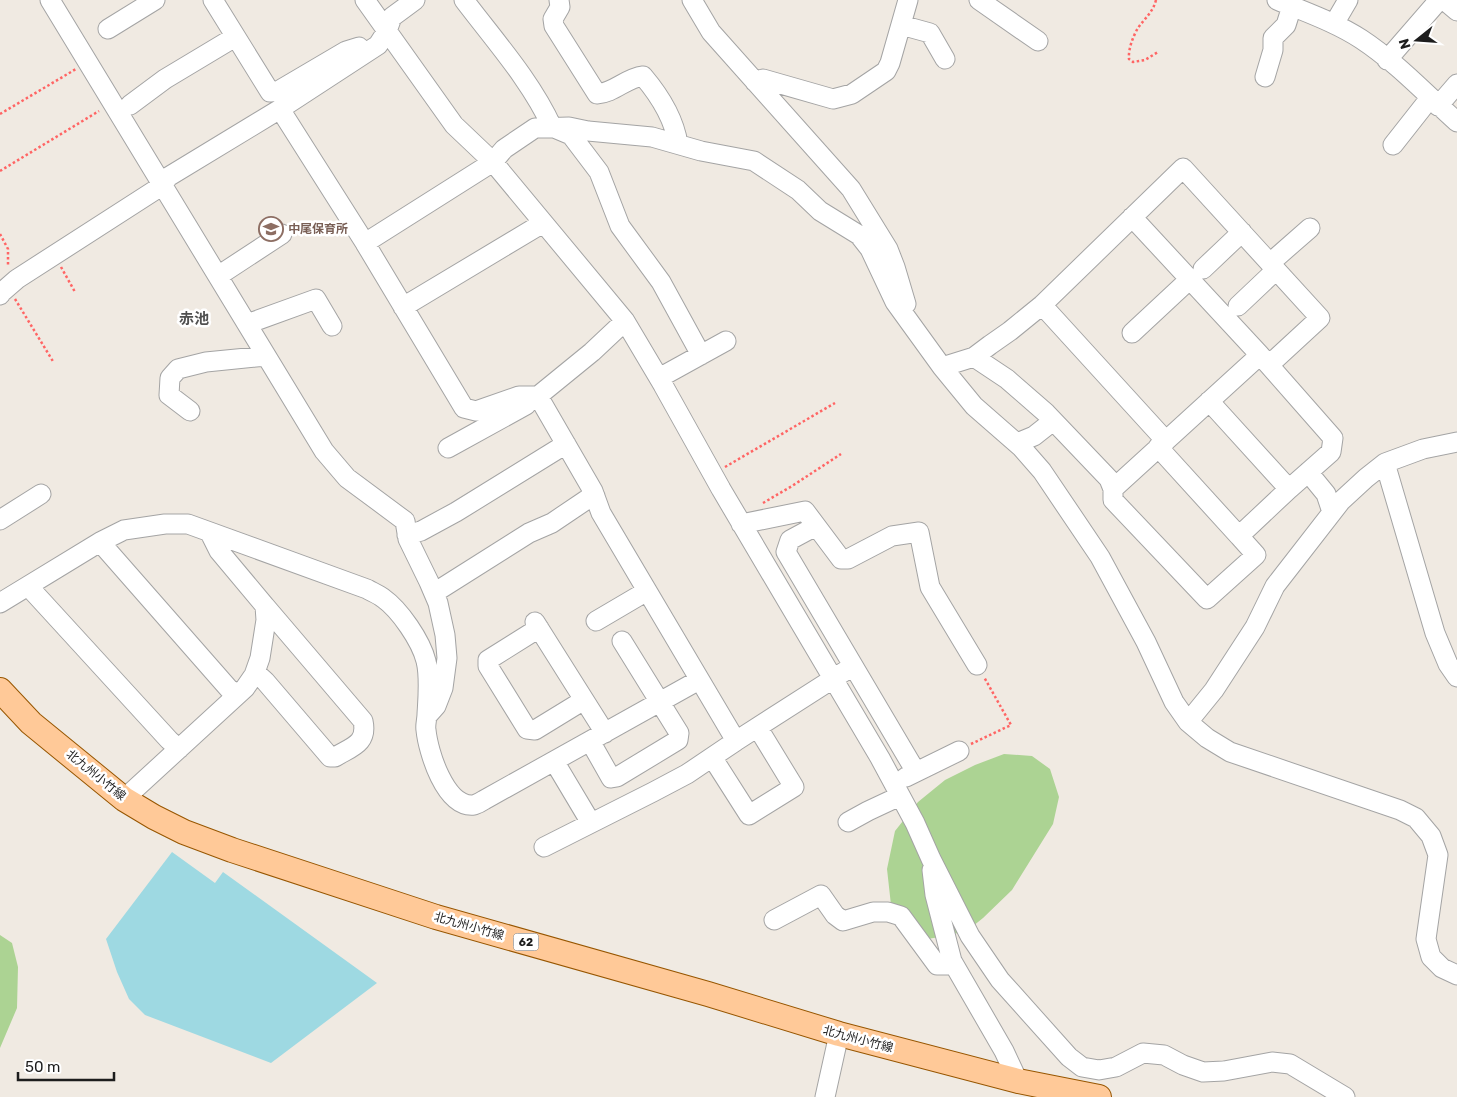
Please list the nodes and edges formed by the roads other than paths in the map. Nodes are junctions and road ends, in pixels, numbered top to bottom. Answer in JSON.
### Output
{"nodes":[{"id":1,"x":50,"y":0,"type":"edge"},
{"id":2,"x":155,"y":0,"type":"edge"},
{"id":3,"x":213,"y":0,"type":"edge"},
{"id":4,"x":364,"y":0,"type":"edge"},
{"id":5,"x":414,"y":0,"type":"edge"},
{"id":6,"x":464,"y":0,"type":"edge"},
{"id":7,"x":559,"y":0,"type":"edge"},
{"id":8,"x":692,"y":0,"type":"edge"},
{"id":9,"x":908,"y":0,"type":"edge"},
{"id":10,"x":979,"y":0,"type":"edge"},
{"id":11,"x":1348,"y":0,"type":"edge"},
{"id":12,"x":1439,"y":0,"type":"edge"},
{"id":13,"x":1444,"y":0,"type":"edge"},
{"id":14,"x":1285,"y":3,"type":"edge"},
{"id":15,"x":1457,"y":11,"type":"edge"},
{"id":16,"x":1334,"y":24,"type":"junction"},
{"id":17,"x":901,"y":25,"type":"junction"},
{"id":18,"x":108,"y":29,"type":"dead end"},
{"id":19,"x":387,"y":31,"type":"junction"},
{"id":20,"x":235,"y":37,"type":"junction"},
{"id":21,"x":1038,"y":41,"type":"dead end"},
{"id":22,"x":366,"y":53,"type":"junction"},
{"id":23,"x":945,"y":59,"type":"dead end"},
{"id":24,"x":1387,"y":60,"type":"junction"},
{"id":25,"x":1265,"y":77,"type":"dead end"},
{"id":26,"x":755,"y":82,"type":"junction"},
{"id":27,"x":1457,"y":84,"type":"edge"},
{"id":28,"x":1434,"y":102,"type":"junction"},
{"id":29,"x":121,"y":104,"type":"junction"},
{"id":30,"x":280,"y":109,"type":"junction"},
{"id":31,"x":1457,"y":122,"type":"edge"},
{"id":32,"x":552,"y":128,"type":"junction"},
{"id":33,"x":678,"y":144,"type":"junction"},
{"id":34,"x":1393,"y":145,"type":"dead end"},
{"id":35,"x":493,"y":162,"type":"junction"},
{"id":36,"x":163,"y":185,"type":"junction"},
{"id":37,"x":1132,"y":217,"type":"junction"},
{"id":38,"x":542,"y":223,"type":"junction"},
{"id":39,"x":1310,"y":228,"type":"dead end"},
{"id":40,"x":1242,"y":232,"type":"junction"},
{"id":41,"x":282,"y":234,"type":"dead end"},
{"id":42,"x":365,"y":243,"type":"junction"},
{"id":43,"x":1273,"y":266,"type":"junction"},
{"id":44,"x":1197,"y":274,"type":"junction"},
{"id":45,"x":218,"y":276,"type":"junction"},
{"id":46,"x":7,"y":289,"type":"edge"},
{"id":47,"x":1042,"y":304,"type":"junction"},
{"id":48,"x":1238,"y":306,"type":"dead end"},
{"id":49,"x":404,"y":307,"type":"junction"},
{"id":50,"x":625,"y":321,"type":"junction"},
{"id":51,"x":247,"y":324,"type":"junction"},
{"id":52,"x":912,"y":324,"type":"junction"},
{"id":53,"x":332,"y":326,"type":"dead end"},
{"id":54,"x":1132,"y":333,"type":"dead end"},
{"id":55,"x":726,"y":341,"type":"dead end"},
{"id":56,"x":701,"y":355,"type":"junction"},
{"id":57,"x":266,"y":356,"type":"junction"},
{"id":58,"x":974,"y":357,"type":"junction"},
{"id":59,"x":1264,"y":360,"type":"junction"},
{"id":60,"x":942,"y":367,"type":"junction"},
{"id":61,"x":659,"y":378,"type":"junction"},
{"id":62,"x":535,"y":396,"type":"junction"},
{"id":63,"x":1209,"y":401,"type":"junction"},
{"id":64,"x":190,"y":411,"type":"dead end"},
{"id":65,"x":1053,"y":421,"type":"junction"},
{"id":66,"x":1457,"y":442,"type":"edge"},
{"id":67,"x":566,"y":444,"type":"junction"},
{"id":68,"x":1017,"y":444,"type":"junction"},
{"id":69,"x":1162,"y":444,"type":"junction"},
{"id":70,"x":448,"y":448,"type":"dead end"},
{"id":71,"x":1385,"y":462,"type":"junction"},
{"id":72,"x":1308,"y":472,"type":"junction"},
{"id":73,"x":1113,"y":489,"type":"junction"},
{"id":74,"x":1289,"y":489,"type":"junction"},
{"id":75,"x":42,"y":494,"type":"dead end"},
{"id":76,"x":595,"y":496,"type":"junction"},
{"id":77,"x":1332,"y":512,"type":"junction"},
{"id":78,"x":0,"y":520,"type":"edge"},
{"id":79,"x":741,"y":524,"type":"junction"},
{"id":80,"x":816,"y":526,"type":"junction"},
{"id":81,"x":210,"y":533,"type":"junction"},
{"id":82,"x":407,"y":535,"type":"junction"},
{"id":83,"x":1239,"y":536,"type":"junction"},
{"id":84,"x":100,"y":542,"type":"junction"},
{"id":85,"x":28,"y":586,"type":"junction"},
{"id":86,"x":647,"y":591,"type":"junction"},
{"id":87,"x":434,"y":593,"type":"junction"},
{"id":88,"x":0,"y":603,"type":"edge"},
{"id":89,"x":265,"y":606,"type":"junction"},
{"id":90,"x":596,"y":621,"type":"dead end"},
{"id":91,"x":622,"y":641,"type":"dead end"},
{"id":92,"x":977,"y":665,"type":"dead end"},
{"id":93,"x":853,"y":666,"type":"junction"},
{"id":94,"x":255,"y":672,"type":"junction"},
{"id":95,"x":1457,"y":677,"type":"edge"},
{"id":96,"x":833,"y":679,"type":"junction"},
{"id":97,"x":699,"y":680,"type":"junction"},
{"id":98,"x":0,"y":690,"type":"edge"},
{"id":99,"x":238,"y":694,"type":"junction"},
{"id":100,"x":584,"y":700,"type":"junction"},
{"id":101,"x":659,"y":702,"type":"junction"},
{"id":102,"x":427,"y":717,"type":"junction"},
{"id":103,"x":1188,"y":722,"type":"junction"},
{"id":104,"x":758,"y":728,"type":"junction"},
{"id":105,"x":597,"y":737,"type":"junction"},
{"id":106,"x":736,"y":741,"type":"junction"},
{"id":107,"x":179,"y":749,"type":"junction"},
{"id":108,"x":959,"y":751,"type":"road end"},
{"id":109,"x":712,"y":757,"type":"junction"},
{"id":110,"x":554,"y":761,"type":"junction"},
{"id":111,"x":916,"y":772,"type":"junction"},
{"id":112,"x":897,"y":789,"type":"junction"},
{"id":113,"x":124,"y":799,"type":"junction"},
{"id":114,"x":848,"y":822,"type":"dead end"},
{"id":115,"x":591,"y":824,"type":"junction"},
{"id":116,"x":544,"y":848,"type":"dead end"},
{"id":117,"x":930,"y":859,"type":"junction"},
{"id":118,"x":774,"y":920,"type":"dead end"},
{"id":119,"x":954,"y":965,"type":"junction"},
{"id":120,"x":1457,"y":975,"type":"edge"},
{"id":121,"x":839,"y":1034,"type":"junction"},
{"id":122,"x":1018,"y":1081,"type":"junction"},
{"id":123,"x":825,"y":1097,"type":"edge"},
{"id":124,"x":1099,"y":1097,"type":"edge"},
{"id":125,"x":1345,"y":1097,"type":"edge"}],
"edges":[{"from":1,"to":29,"type":"street"},
{"from":2,"to":18,"type":"street"},
{"from":3,"to":20,"type":"street"},
{"from":4,"to":19,"type":"street"},
{"from":5,"to":19,"type":"street"},
{"from":6,"to":32,"type":"street"},
{"from":7,"to":33,"type":"street"},
{"from":8,"to":26,"type":"street"},
{"from":9,"to":17,"type":"street"},
{"from":10,"to":21,"type":"street"},
{"from":11,"to":16,"type":"street"},
{"from":12,"to":24,"type":"street"},
{"from":13,"to":15,"type":"street"},
{"from":14,"to":16,"type":"street"},
{"from":14,"to":25,"type":"street"},
{"from":16,"to":24,"type":"street"},
{"from":17,"to":23,"type":"street"},
{"from":17,"to":26,"type":"street"},
{"from":19,"to":22,"type":"street"},
{"from":19,"to":35,"type":"street"},
{"from":20,"to":22,"type":"street"},
{"from":20,"to":29,"type":"street"},
{"from":22,"to":30,"type":"street"},
{"from":24,"to":28,"type":"street"},
{"from":26,"to":52,"type":"street"},
{"from":27,"to":28,"type":"street"},
{"from":28,"to":31,"type":"street"},
{"from":28,"to":34,"type":"street"},
{"from":29,"to":36,"type":"street"},
{"from":30,"to":36,"type":"street"},
{"from":30,"to":42,"type":"street"},
{"from":32,"to":33,"type":"street"},
{"from":32,"to":35,"type":"street"},
{"from":32,"to":56,"type":"street"},
{"from":33,"to":52,"type":"street"},
{"from":35,"to":38,"type":"street"},
{"from":35,"to":42,"type":"street"},
{"from":36,"to":45,"type":"street"},
{"from":36,"to":46,"type":"street"},
{"from":37,"to":40,"type":"street"},
{"from":37,"to":44,"type":"street"},
{"from":37,"to":47,"type":"street"},
{"from":38,"to":49,"type":"street"},
{"from":38,"to":50,"type":"street"},
{"from":39,"to":43,"type":"street"},
{"from":40,"to":43,"type":"street"},
{"from":40,"to":44,"type":"street"},
{"from":41,"to":45,"type":"street"},
{"from":42,"to":49,"type":"street"},
{"from":43,"to":48,"type":"street"},
{"from":43,"to":59,"type":"street"},
{"from":44,"to":54,"type":"street"},
{"from":44,"to":59,"type":"street"},
{"from":45,"to":51,"type":"street"},
{"from":47,"to":58,"type":"street"},
{"from":47,"to":69,"type":"street"},
{"from":49,"to":62,"type":"street"},
{"from":50,"to":61,"type":"street"},
{"from":50,"to":62,"type":"street"},
{"from":51,"to":53,"type":"street"},
{"from":51,"to":57,"type":"street"},
{"from":52,"to":60,"type":"street"},
{"from":55,"to":56,"type":"street"},
{"from":56,"to":61,"type":"street"},
{"from":57,"to":64,"type":"street"},
{"from":57,"to":82,"type":"street"},
{"from":58,"to":60,"type":"street"},
{"from":58,"to":65,"type":"street"},
{"from":59,"to":63,"type":"street"},
{"from":59,"to":72,"type":"street"},
{"from":60,"to":68,"type":"street"},
{"from":61,"to":79,"type":"street"},
{"from":62,"to":67,"type":"street"},
{"from":62,"to":70,"type":"street"},
{"from":63,"to":69,"type":"street"},
{"from":63,"to":74,"type":"street"},
{"from":65,"to":68,"type":"street"},
{"from":65,"to":73,"type":"street"},
{"from":66,"to":71,"type":"street"},
{"from":67,"to":76,"type":"street"},
{"from":67,"to":82,"type":"street"},
{"from":68,"to":103,"type":"street"},
{"from":69,"to":73,"type":"street"},
{"from":69,"to":83,"type":"street"},
{"from":71,"to":77,"type":"street"},
{"from":71,"to":95,"type":"street"},
{"from":72,"to":74,"type":"street"},
{"from":72,"to":77,"type":"street"},
{"from":73,"to":83,"type":"street"},
{"from":74,"to":83,"type":"street"},
{"from":75,"to":78,"type":"street"},
{"from":76,"to":86,"type":"street"},
{"from":76,"to":87,"type":"street"},
{"from":77,"to":103,"type":"street"},
{"from":79,"to":80,"type":"street"},
{"from":79,"to":96,"type":"street"},
{"from":80,"to":92,"type":"street"},
{"from":80,"to":93,"type":"street"},
{"from":81,"to":84,"type":"street"},
{"from":81,"to":89,"type":"street"},
{"from":81,"to":102,"type":"street"},
{"from":82,"to":87,"type":"street"},
{"from":84,"to":85,"type":"street"},
{"from":84,"to":99,"type":"street"},
{"from":85,"to":88,"type":"street"},
{"from":85,"to":107,"type":"street"},
{"from":86,"to":90,"type":"street"},
{"from":86,"to":97,"type":"street"},
{"from":87,"to":102,"type":"street"},
{"from":89,"to":94,"type":"street"},
{"from":89,"to":94,"type":"street"},
{"from":91,"to":101,"type":"street"},
{"from":93,"to":96,"type":"street"},
{"from":93,"to":111,"type":"street"},
{"from":94,"to":99,"type":"street"},
{"from":96,"to":104,"type":"street"},
{"from":96,"to":112,"type":"street"},
{"from":97,"to":101,"type":"street"},
{"from":97,"to":106,"type":"street"},
{"from":98,"to":113,"type":"main road","name":"北九州小竹線","number":"62"},
{"from":99,"to":107,"type":"street"},
{"from":100,"to":100,"type":"street"},
{"from":100,"to":105,"type":"street"},
{"from":101,"to":105,"type":"street"},
{"from":101,"to":105,"type":"street"},
{"from":102,"to":110,"type":"street"},
{"from":103,"to":120,"type":"street"},
{"from":104,"to":106,"type":"street"},
{"from":104,"to":109,"type":"street"},
{"from":105,"to":110,"type":"street"},
{"from":106,"to":109,"type":"street"},
{"from":107,"to":113,"type":"street"},
{"from":108,"to":111,"type":"street"},
{"from":109,"to":115,"type":"street"},
{"from":110,"to":115,"type":"street"},
{"from":111,"to":112,"type":"street"},
{"from":112,"to":114,"type":"street"},
{"from":112,"to":117,"type":"street"},
{"from":113,"to":121,"type":"main road","name":"北九州小竹線","number":"62"},
{"from":115,"to":116,"type":"street"},
{"from":117,"to":119,"type":"street"},
{"from":117,"to":125,"type":"street"},
{"from":118,"to":119,"type":"street"},
{"from":119,"to":122,"type":"street"},
{"from":121,"to":122,"type":"main road","name":"北九州小竹線","number":"62"},
{"from":121,"to":123,"type":"street"},
{"from":122,"to":124,"type":"main road","name":"北九州小竹線","number":"62"}]}
